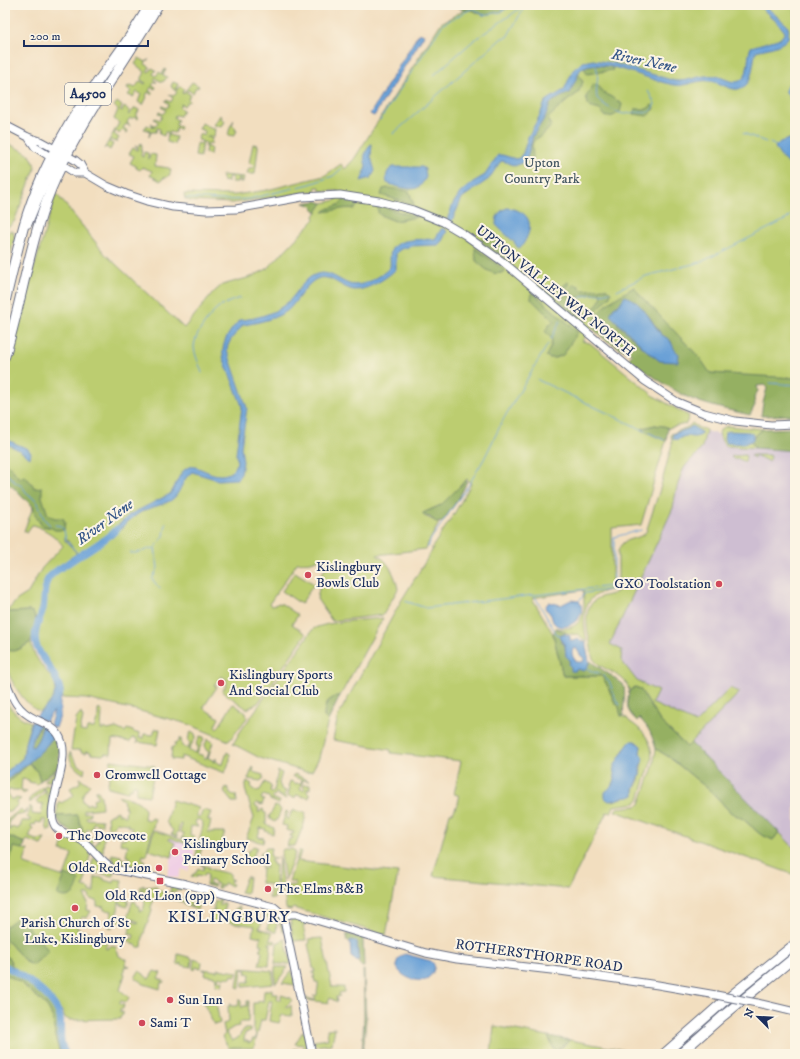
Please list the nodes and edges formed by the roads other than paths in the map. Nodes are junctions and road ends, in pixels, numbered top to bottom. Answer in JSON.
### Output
{"nodes":[{"id":1,"x":149,"y":5,"type":"edge"},
{"id":2,"x":158,"y":5,"type":"edge"},
{"id":3,"x":5,"y":124,"type":"edge"},
{"id":4,"x":59,"y":157,"type":"junction"},
{"id":5,"x":85,"y":173,"type":"junction"},
{"id":6,"x":5,"y":302,"type":"edge"},
{"id":7,"x":5,"y":356,"type":"edge"},
{"id":8,"x":795,"y":424,"type":"edge"},
{"id":9,"x":5,"y":679,"type":"edge"},
{"id":10,"x":283,"y":917,"type":"junction"},
{"id":11,"x":795,"y":944,"type":"edge"},
{"id":12,"x":795,"y":957,"type":"edge"},
{"id":13,"x":795,"y":1012,"type":"edge"},
{"id":14,"x":312,"y":1054,"type":"edge"},
{"id":15,"x":664,"y":1054,"type":"edge"},
{"id":16,"x":680,"y":1054,"type":"edge"}],
"edges":[{"from":1,"to":4,"type":"highway","number":"A4500"},
{"from":2,"to":4,"type":"highway","number":"A4500"},
{"from":3,"to":4,"type":"street"},
{"from":4,"to":5,"type":"street","name":"UPTON VALLEY WAY NORTH"},
{"from":4,"to":5,"type":"street","name":"UPTON VALLEY WAY NORTH"},
{"from":4,"to":6,"type":"highway","number":"A4500"},
{"from":4,"to":7,"type":"highway","number":"A4500"},
{"from":5,"to":8,"type":"street","name":"UPTON VALLEY WAY NORTH"},
{"from":9,"to":10,"type":"street"},
{"from":10,"to":13,"type":"street","name":"ROTHERSTHORPE ROAD","bridge":true},
{"from":10,"to":14,"type":"street"},
{"from":11,"to":15,"type":"highway"},
{"from":12,"to":16,"type":"highway"}]}
